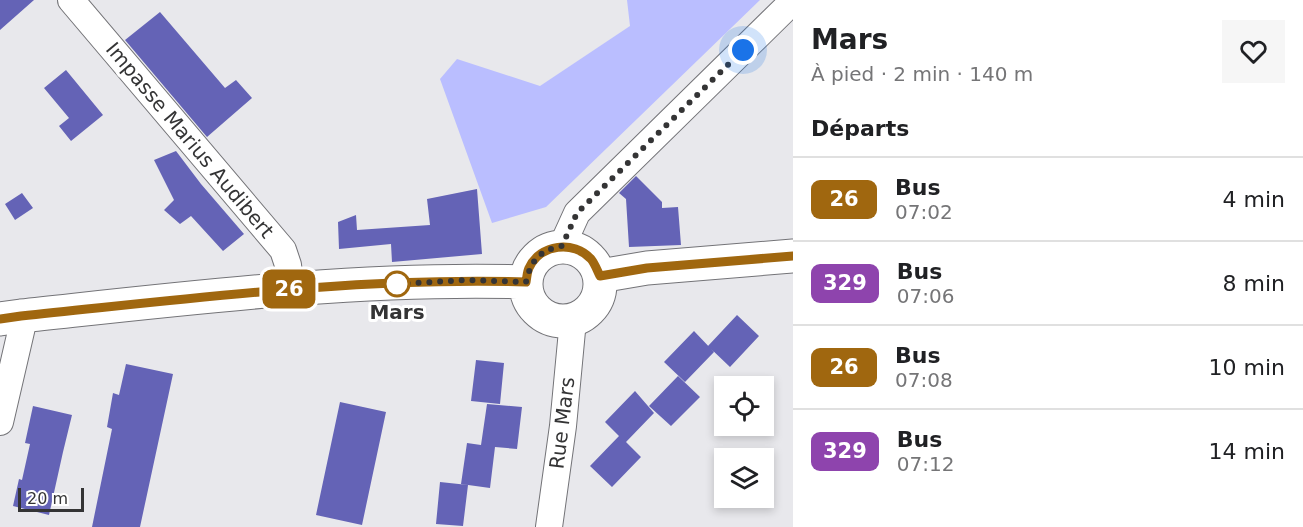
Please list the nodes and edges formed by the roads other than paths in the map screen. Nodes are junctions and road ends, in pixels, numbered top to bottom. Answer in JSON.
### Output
{"nodes":[{"id":1,"x":71,"y":0,"type":"edge"},
{"id":2,"x":793,"y":1,"type":"edge"},
{"id":3,"x":562,"y":246,"type":"junction"},
{"id":4,"x":793,"y":256,"type":"edge"},
{"id":5,"x":600,"y":276,"type":"junction"},
{"id":6,"x":526,"y":282,"type":"junction"},
{"id":7,"x":291,"y":289,"type":"junction"},
{"id":8,"x":10,"y":317,"type":"edge"},
{"id":9,"x":573,"y":320,"type":"junction"},
{"id":10,"x":0,"y":422,"type":"edge"},
{"id":11,"x":549,"y":527,"type":"edge"}],
"edges":[{"from":1,"to":7,"type":"street","name":"Impasse Marius Audibert"},
{"from":2,"to":3,"type":"street"},
{"from":3,"to":5,"type":"main road"},
{"from":3,"to":6,"type":"main road"},
{"from":4,"to":5,"type":"main road"},
{"from":5,"to":9,"type":"main road"},
{"from":6,"to":7,"type":"main road"},
{"from":6,"to":9,"type":"main road"},
{"from":7,"to":8,"type":"main road"},
{"from":8,"to":10,"type":"street"},
{"from":9,"to":11,"type":"street","name":"Rue Mars"}]}
